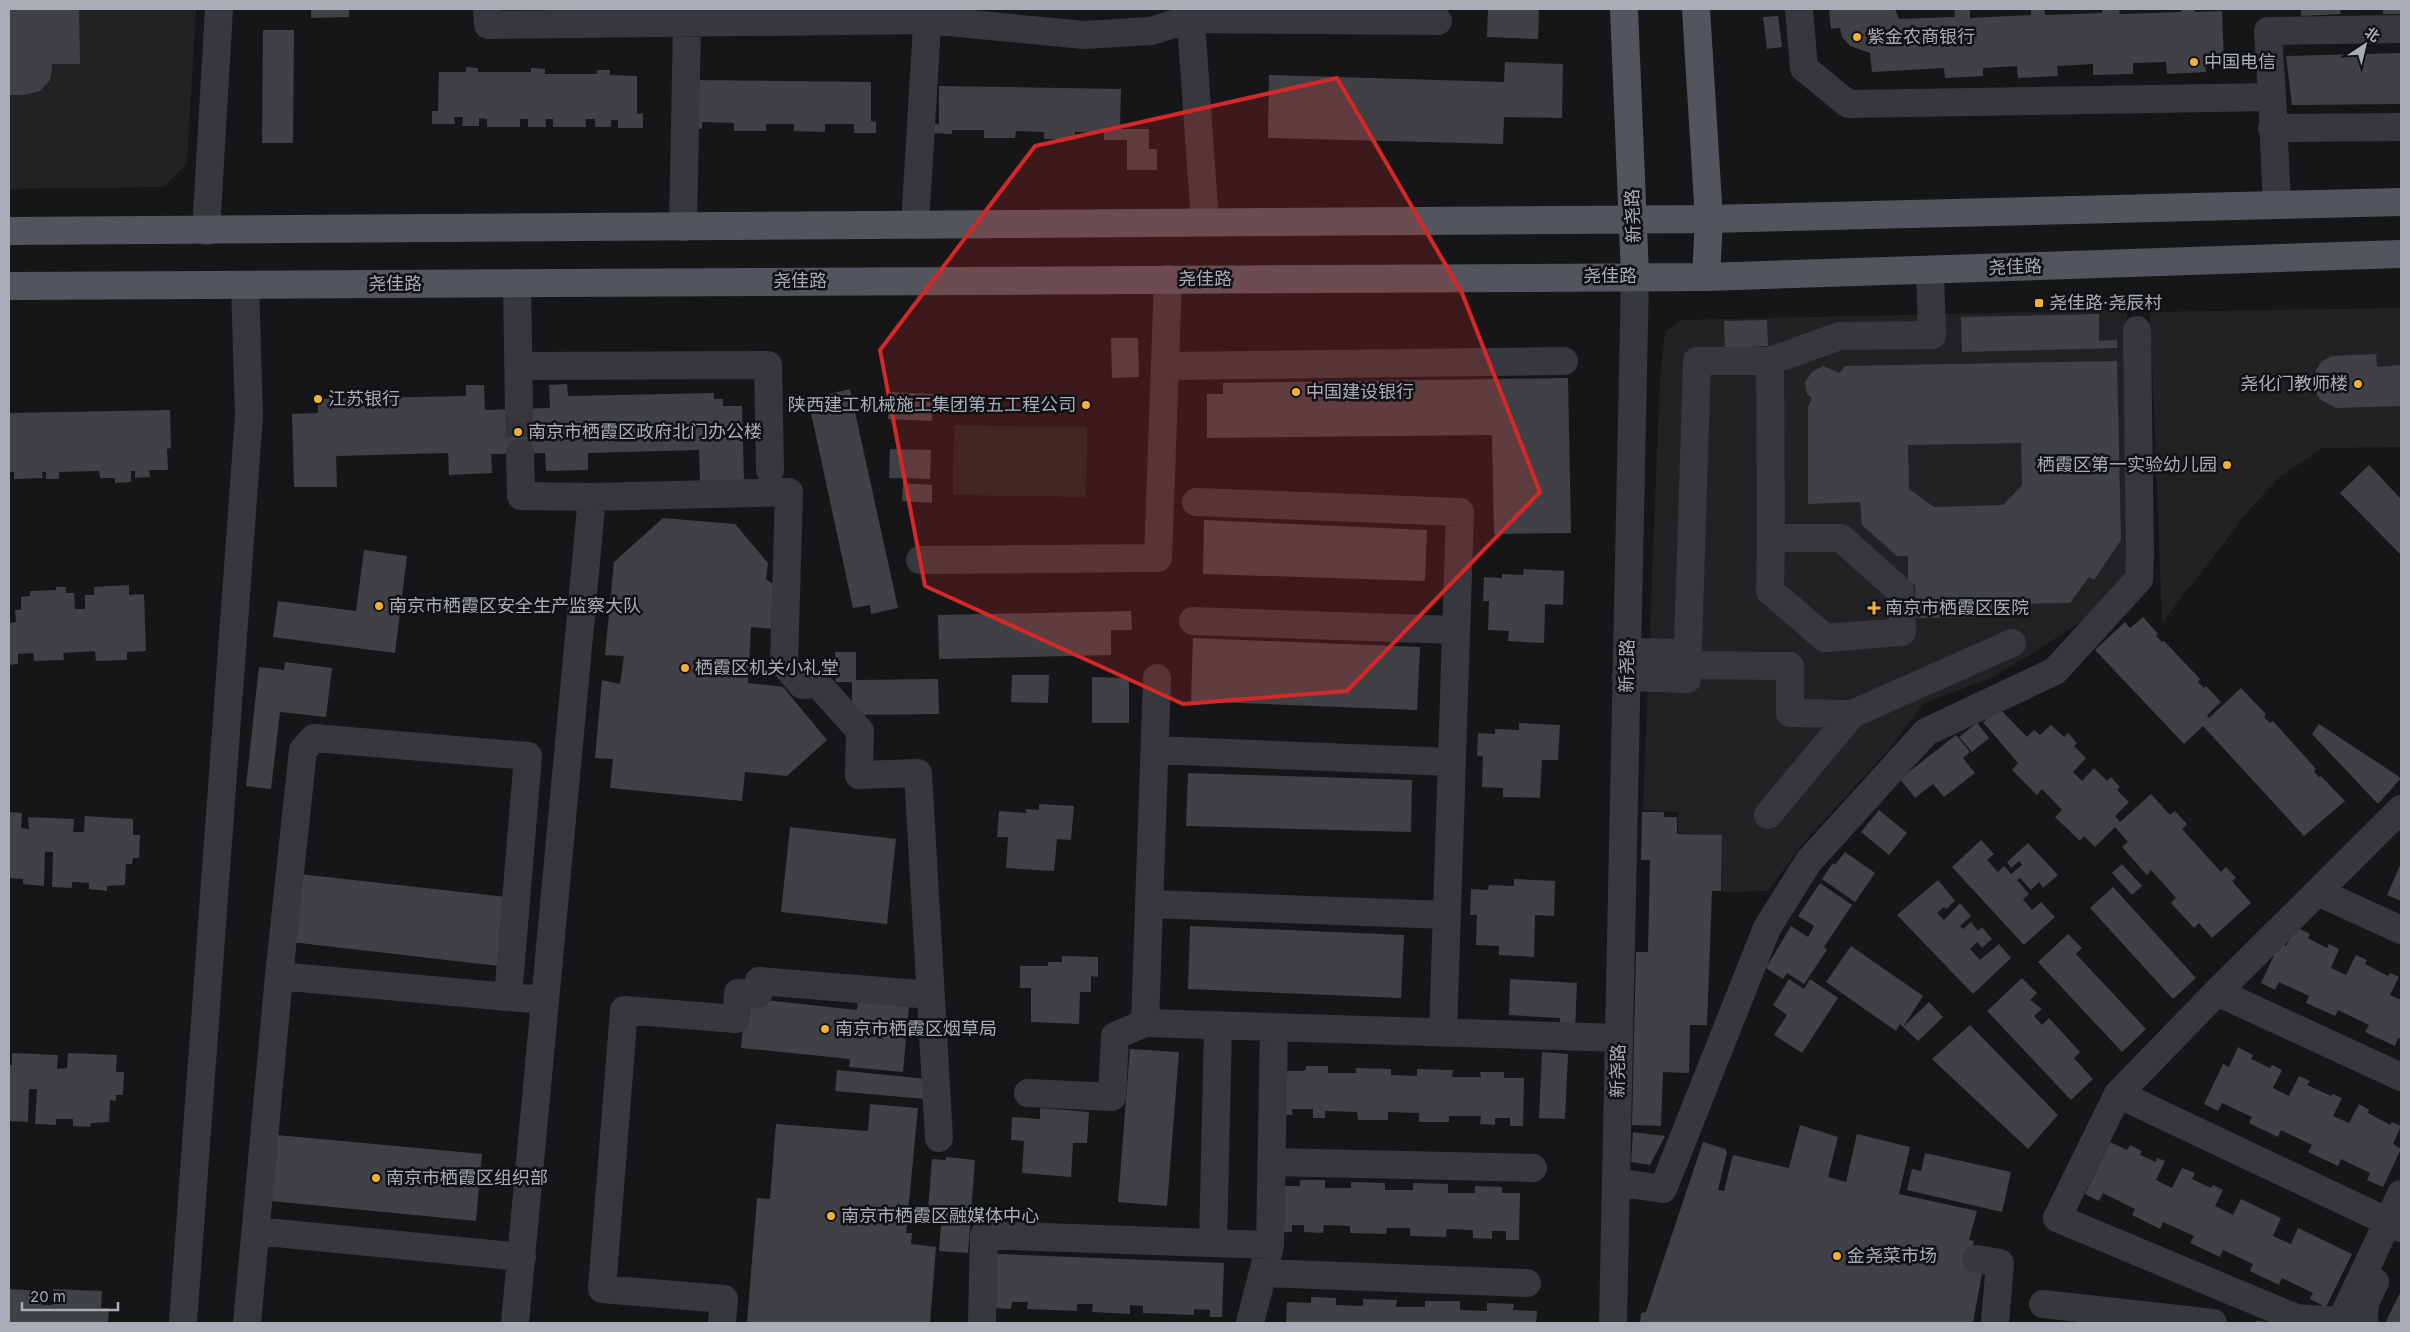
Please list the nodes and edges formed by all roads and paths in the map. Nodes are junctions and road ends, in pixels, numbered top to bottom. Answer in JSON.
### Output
{"nodes":[{"id":1,"x":219,"y":9,"type":"edge"},
{"id":2,"x":487,"y":9,"type":"edge"},
{"id":3,"x":1624,"y":9,"type":"edge"},
{"id":4,"x":1696,"y":9,"type":"edge"},
{"id":5,"x":1799,"y":9,"type":"edge"},
{"id":6,"x":1190,"y":14,"type":"edge"},
{"id":7,"x":928,"y":15,"type":"edge"},
{"id":8,"x":673,"y":18,"type":"edge"},
{"id":9,"x":1438,"y":20,"type":"dead end"},
{"id":10,"x":2401,"y":29,"type":"edge"},
{"id":11,"x":2272,"y":97,"type":"junction"},
{"id":12,"x":2401,"y":127,"type":"edge"},
{"id":13,"x":2272,"y":128,"type":"junction"},
{"id":14,"x":2401,"y":202,"type":"edge"},
{"id":15,"x":2277,"y":205,"type":"junction"},
{"id":16,"x":1709,"y":219,"type":"junction"},
{"id":17,"x":1634,"y":220,"type":"junction"},
{"id":18,"x":1205,"y":222,"type":"junction"},
{"id":19,"x":915,"y":225,"type":"junction"},
{"id":20,"x":682,"y":227,"type":"junction"},
{"id":21,"x":9,"y":231,"type":"edge"},
{"id":22,"x":206,"y":231,"type":"junction"},
{"id":23,"x":2401,"y":254,"type":"edge"},
{"id":24,"x":1930,"y":270,"type":"junction"},
{"id":25,"x":1635,"y":276,"type":"junction"},
{"id":26,"x":1706,"y":277,"type":"junction"},
{"id":27,"x":1168,"y":279,"type":"junction"},
{"id":28,"x":518,"y":283,"type":"junction"},
{"id":29,"x":245,"y":285,"type":"junction"},
{"id":30,"x":9,"y":286,"type":"edge"},
{"id":31,"x":2137,"y":330,"type":"dead end"},
{"id":32,"x":1564,"y":361,"type":"dead end"},
{"id":33,"x":1770,"y":361,"type":"junction"},
{"id":34,"x":518,"y":366,"type":"junction"},
{"id":35,"x":1165,"y":366,"type":"junction"},
{"id":36,"x":519,"y":409,"type":"tunnel mouth"},
{"id":37,"x":520,"y":454,"type":"tunnel mouth"},
{"id":38,"x":770,"y":470,"type":"dead end"},
{"id":39,"x":592,"y":497,"type":"junction"},
{"id":40,"x":1196,"y":502,"type":"dead end"},
{"id":41,"x":1771,"y":538,"type":"junction"},
{"id":42,"x":920,"y":560,"type":"dead end"},
{"id":43,"x":1194,"y":621,"type":"dead end"},
{"id":44,"x":1456,"y":630,"type":"junction"},
{"id":45,"x":2012,"y":643,"type":"dead end"},
{"id":46,"x":1688,"y":659,"type":"junction"},
{"id":47,"x":1627,"y":664,"type":"junction"},
{"id":48,"x":1157,"y":678,"type":"dead end"},
{"id":49,"x":1852,"y":714,"type":"junction"},
{"id":50,"x":1155,"y":750,"type":"junction"},
{"id":51,"x":1452,"y":762,"type":"junction"},
{"id":52,"x":2401,"y":809,"type":"edge"},
{"id":53,"x":1768,"y":815,"type":"dead end"},
{"id":54,"x":2318,"y":892,"type":"junction"},
{"id":55,"x":1150,"y":904,"type":"junction"},
{"id":56,"x":1447,"y":914,"type":"junction"},
{"id":57,"x":2401,"y":930,"type":"edge"},
{"id":58,"x":279,"y":976,"type":"junction"},
{"id":59,"x":2217,"y":992,"type":"junction"},
{"id":60,"x":931,"y":995,"type":"junction"},
{"id":61,"x":508,"y":997,"type":"junction"},
{"id":62,"x":546,"y":1000,"type":"junction"},
{"id":63,"x":1145,"y":1023,"type":"junction"},
{"id":64,"x":1218,"y":1026,"type":"junction"},
{"id":65,"x":1274,"y":1028,"type":"junction"},
{"id":66,"x":1443,"y":1033,"type":"junction"},
{"id":67,"x":1619,"y":1038,"type":"junction"},
{"id":68,"x":2401,"y":1077,"type":"edge"},
{"id":69,"x":1028,"y":1092,"type":"dead end"},
{"id":70,"x":2118,"y":1094,"type":"junction"},
{"id":71,"x":939,"y":1138,"type":"dead end"},
{"id":72,"x":1272,"y":1162,"type":"junction"},
{"id":73,"x":1533,"y":1168,"type":"dead end"},
{"id":74,"x":1616,"y":1182,"type":"junction"},
{"id":75,"x":2401,"y":1194,"type":"edge"},
{"id":76,"x":2398,"y":1226,"type":"edge"},
{"id":77,"x":256,"y":1230,"type":"junction"},
{"id":78,"x":1213,"y":1243,"type":"junction"},
{"id":79,"x":1270,"y":1245,"type":"junction"},
{"id":80,"x":522,"y":1257,"type":"junction"},
{"id":81,"x":1976,"y":1259,"type":"dead end"},
{"id":82,"x":1263,"y":1273,"type":"junction"},
{"id":83,"x":1527,"y":1283,"type":"dead end"},
{"id":84,"x":2043,"y":1304,"type":"dead end"},
{"id":85,"x":183,"y":1323,"type":"edge"},
{"id":86,"x":247,"y":1323,"type":"edge"},
{"id":87,"x":516,"y":1323,"type":"edge"},
{"id":88,"x":722,"y":1323,"type":"edge"},
{"id":89,"x":982,"y":1323,"type":"edge"},
{"id":90,"x":1250,"y":1323,"type":"edge"},
{"id":91,"x":1613,"y":1323,"type":"edge"},
{"id":92,"x":1995,"y":1323,"type":"edge"},
{"id":93,"x":2213,"y":1323,"type":"edge"},
{"id":94,"x":2364,"y":1323,"type":"edge"}],
"edges":[{"from":1,"to":22,"type":"street"},
{"from":2,"to":8,"type":"street"},
{"from":3,"to":17,"type":"main road","name":"新尧路"},
{"from":4,"to":16,"type":"main road"},
{"from":5,"to":11,"type":"street"},
{"from":6,"to":7,"type":"street"},
{"from":6,"to":9,"type":"street"},
{"from":6,"to":18,"type":"street"},
{"from":7,"to":8,"type":"street"},
{"from":7,"to":19,"type":"street"},
{"from":8,"to":20,"type":"street"},
{"from":10,"to":11,"type":"street"},
{"from":11,"to":13,"type":"street"},
{"from":12,"to":13,"type":"street"},
{"from":13,"to":15,"type":"street"},
{"from":14,"to":15,"type":"main road"},
{"from":15,"to":16,"type":"main road"},
{"from":16,"to":17,"type":"main road"},
{"from":16,"to":26,"type":"main road"},
{"from":17,"to":18,"type":"main road"},
{"from":17,"to":25,"type":"main road","name":"新尧路"},
{"from":18,"to":19,"type":"main road"},
{"from":19,"to":20,"type":"main road"},
{"from":20,"to":22,"type":"main road"},
{"from":21,"to":22,"type":"main road"},
{"from":23,"to":24,"type":"main road","name":"尧佳路"},
{"from":24,"to":26,"type":"main road","name":"尧佳路"},
{"from":24,"to":33,"type":"street"},
{"from":25,"to":26,"type":"main road","name":"尧佳路"},
{"from":25,"to":27,"type":"main road","name":"尧佳路"},
{"from":25,"to":47,"type":"street","name":"新尧路"},
{"from":27,"to":28,"type":"main road","name":"尧佳路"},
{"from":27,"to":35,"type":"street"},
{"from":28,"to":29,"type":"main road","name":"尧佳路"},
{"from":28,"to":34,"type":"street"},
{"from":29,"to":30,"type":"main road","name":"尧佳路"},
{"from":29,"to":85,"type":"street"},
{"from":31,"to":74,"type":"street"},
{"from":32,"to":35,"type":"street"},
{"from":33,"to":41,"type":"street"},
{"from":33,"to":46,"type":"street"},
{"from":34,"to":36,"type":"street"},
{"from":34,"to":38,"type":"street"},
{"from":35,"to":42,"type":"street"},
{"from":37,"to":39,"type":"street"},
{"from":39,"to":60,"type":"street"},
{"from":39,"to":62,"type":"street"},
{"from":40,"to":44,"type":"street"},
{"from":41,"to":41,"type":"street"},
{"from":43,"to":44,"type":"street"},
{"from":44,"to":51,"type":"street"},
{"from":45,"to":49,"type":"street"},
{"from":46,"to":47,"type":"street"},
{"from":46,"to":49,"type":"street"},
{"from":47,"to":67,"type":"street","name":"新尧路"},
{"from":48,"to":50,"type":"street"},
{"from":49,"to":53,"type":"street"},
{"from":50,"to":51,"type":"street"},
{"from":50,"to":55,"type":"street"},
{"from":51,"to":56,"type":"street"},
{"from":52,"to":54,"type":"street"},
{"from":54,"to":57,"type":"street"},
{"from":54,"to":59,"type":"street"},
{"from":55,"to":56,"type":"street"},
{"from":55,"to":63,"type":"street"},
{"from":56,"to":66,"type":"street"},
{"from":58,"to":61,"type":"street"},
{"from":58,"to":61,"type":"street"},
{"from":58,"to":77,"type":"street"},
{"from":59,"to":68,"type":"street"},
{"from":59,"to":70,"type":"street"},
{"from":60,"to":71,"type":"street"},
{"from":60,"to":88,"type":"street"},
{"from":61,"to":62,"type":"street"},
{"from":62,"to":80,"type":"street"},
{"from":63,"to":64,"type":"street"},
{"from":63,"to":69,"type":"street"},
{"from":64,"to":65,"type":"street"},
{"from":64,"to":78,"type":"street"},
{"from":65,"to":66,"type":"street"},
{"from":65,"to":72,"type":"street"},
{"from":66,"to":67,"type":"street"},
{"from":67,"to":74,"type":"street","name":"新尧路"},
{"from":70,"to":76,"type":"street"},
{"from":70,"to":76,"type":"street"},
{"from":72,"to":73,"type":"street"},
{"from":72,"to":79,"type":"street"},
{"from":74,"to":91,"type":"street","name":"新尧路"},
{"from":75,"to":76,"type":"street"},
{"from":76,"to":94,"type":"street"},
{"from":77,"to":80,"type":"street"},
{"from":77,"to":86,"type":"street"},
{"from":78,"to":79,"type":"street"},
{"from":78,"to":89,"type":"street"},
{"from":79,"to":82,"type":"street"},
{"from":80,"to":87,"type":"street"},
{"from":81,"to":92,"type":"street"},
{"from":82,"to":83,"type":"street"},
{"from":82,"to":90,"type":"street"},
{"from":84,"to":93,"type":"street"}]}
